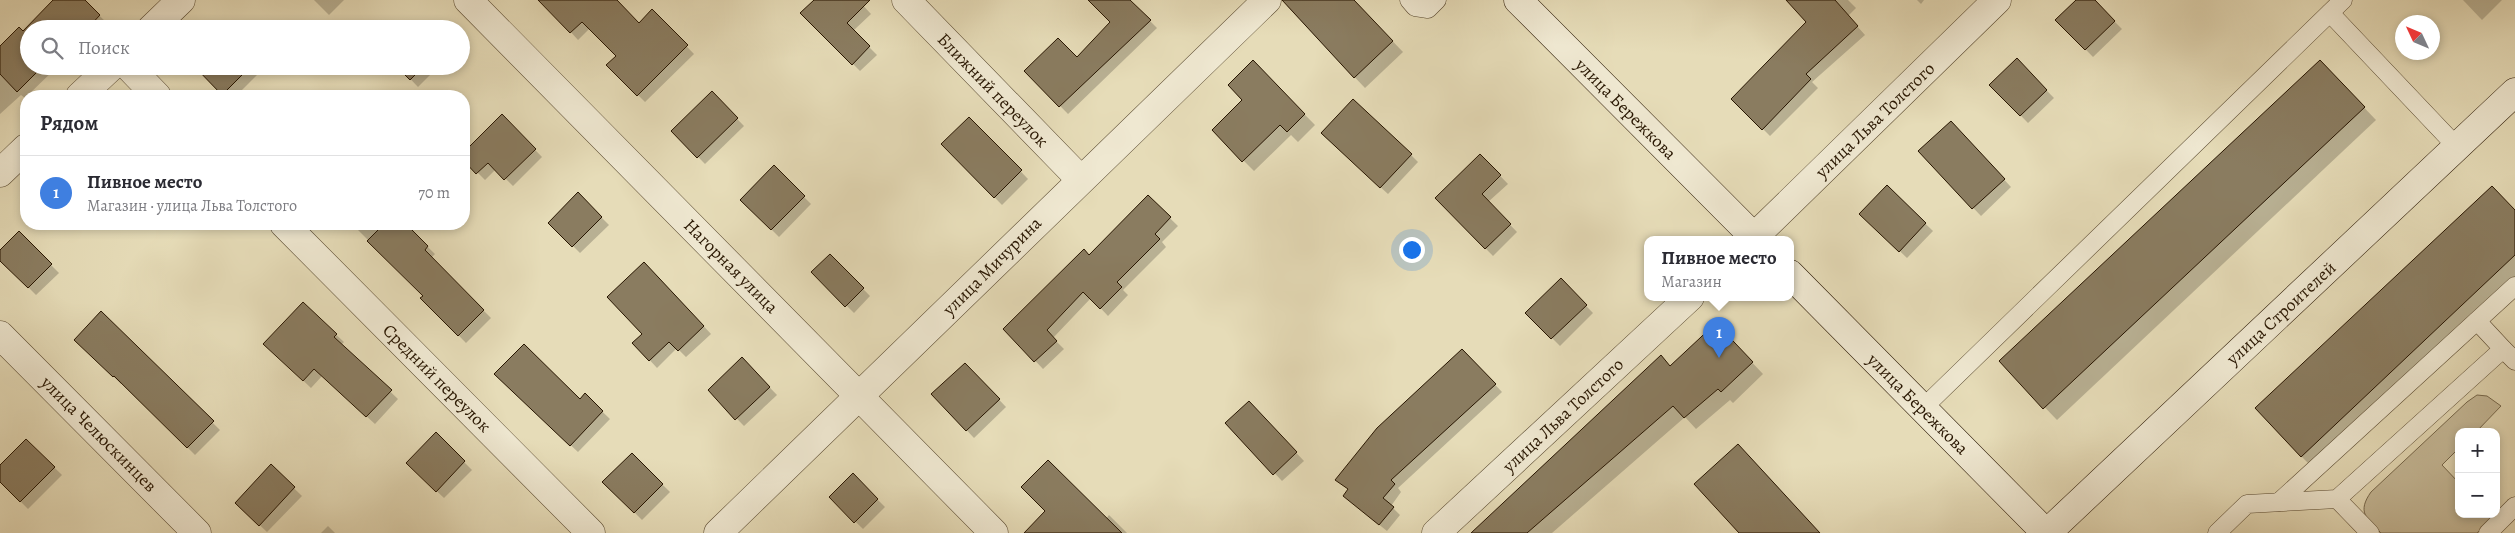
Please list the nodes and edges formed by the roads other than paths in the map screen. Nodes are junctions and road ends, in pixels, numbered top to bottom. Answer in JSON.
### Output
{"nodes":[{"id":1,"x":181,"y":0,"type":"edge"},
{"id":2,"x":468,"y":0,"type":"edge"},
{"id":3,"x":906,"y":0,"type":"edge"},
{"id":4,"x":1267,"y":0,"type":"edge"},
{"id":5,"x":1409,"y":0,"type":"edge"},
{"id":6,"x":1437,"y":0,"type":"edge"},
{"id":7,"x":1518,"y":0,"type":"edge"},
{"id":8,"x":1997,"y":0,"type":"edge"},
{"id":9,"x":2344,"y":0,"type":"edge"},
{"id":10,"x":2330,"y":14,"type":"junction"},
{"id":11,"x":160,"y":20,"type":"edge"},
{"id":12,"x":102,"y":75,"type":"edge"},
{"id":13,"x":137,"y":75,"type":"edge"},
{"id":14,"x":86,"y":90,"type":"edge"},
{"id":15,"x":152,"y":90,"type":"edge"},
{"id":16,"x":2512,"y":102,"type":"edge"},
{"id":17,"x":2457,"y":147,"type":"junction"},
{"id":18,"x":20,"y":154,"type":"edge"},
{"id":19,"x":0,"y":173,"type":"edge"},
{"id":20,"x":1080,"y":179,"type":"junction"},
{"id":21,"x":290,"y":230,"type":"edge"},
{"id":22,"x":1751,"y":236,"type":"edge"},
{"id":23,"x":1757,"y":236,"type":"edge"},
{"id":24,"x":1794,"y":278,"type":"edge"},
{"id":25,"x":2515,"y":286,"type":"edge"},
{"id":26,"x":1686,"y":301,"type":"edge"},
{"id":27,"x":2477,"y":321,"type":"junction"},
{"id":28,"x":0,"y":335,"type":"edge"},
{"id":29,"x":2509,"y":355,"type":"edge"},
{"id":30,"x":861,"y":397,"type":"junction"},
{"id":31,"x":1923,"y":408,"type":"junction"},
{"id":32,"x":2337,"y":499,"type":"junction"},
{"id":33,"x":2280,"y":502,"type":"junction"},
{"id":34,"x":2515,"y":506,"type":"edge"},
{"id":35,"x":197,"y":533,"type":"edge"},
{"id":36,"x":591,"y":533,"type":"edge"},
{"id":37,"x":718,"y":533,"type":"edge"},
{"id":38,"x":994,"y":533,"type":"edge"},
{"id":39,"x":1436,"y":533,"type":"edge"},
{"id":40,"x":2047,"y":533,"type":"edge"},
{"id":41,"x":2217,"y":533,"type":"edge"},
{"id":42,"x":2370,"y":533,"type":"edge"},
{"id":43,"x":2488,"y":533,"type":"edge"}],
"edges":[{"from":1,"to":11,"type":"street"},
{"from":2,"to":30,"type":"street","name":"Нагорная улица"},
{"from":3,"to":20,"type":"street","name":"Ближний переулок"},
{"from":4,"to":20,"type":"street","name":"улица Мичурина"},
{"from":5,"to":6,"type":"lane"},
{"from":7,"to":22,"type":"street","name":"улица Бережкова"},
{"from":8,"to":23,"type":"street","name":"улица Льва Толстого"},
{"from":9,"to":10,"type":"lane"},
{"from":10,"to":17,"type":"lane"},
{"from":10,"to":31,"type":"lane"},
{"from":12,"to":14,"type":"street"},
{"from":13,"to":15,"type":"street"},
{"from":16,"to":17,"type":"street","name":"улица Строителей"},
{"from":17,"to":40,"type":"street","name":"улица Строителей"},
{"from":18,"to":19,"type":"street"},
{"from":20,"to":30,"type":"street","name":"улица Мичурина"},
{"from":21,"to":36,"type":"street","name":"Средний переулок"},
{"from":24,"to":31,"type":"street","name":"улица Бережкова"},
{"from":25,"to":27,"type":"lane"},
{"from":26,"to":39,"type":"street","name":"улица Льва Толстого"},
{"from":27,"to":29,"type":"lane"},
{"from":27,"to":33,"type":"lane"},
{"from":28,"to":35,"type":"street","name":"улица Челюскинцев"},
{"from":29,"to":32,"type":"lane"},
{"from":30,"to":37,"type":"street","name":"улица Мичурина"},
{"from":30,"to":38,"type":"street","name":"Нагорная улица"},
{"from":31,"to":40,"type":"street","name":"улица Бережкова"},
{"from":32,"to":33,"type":"lane"},
{"from":32,"to":42,"type":"lane"},
{"from":33,"to":41,"type":"lane"},
{"from":34,"to":43,"type":"lane"}]}
